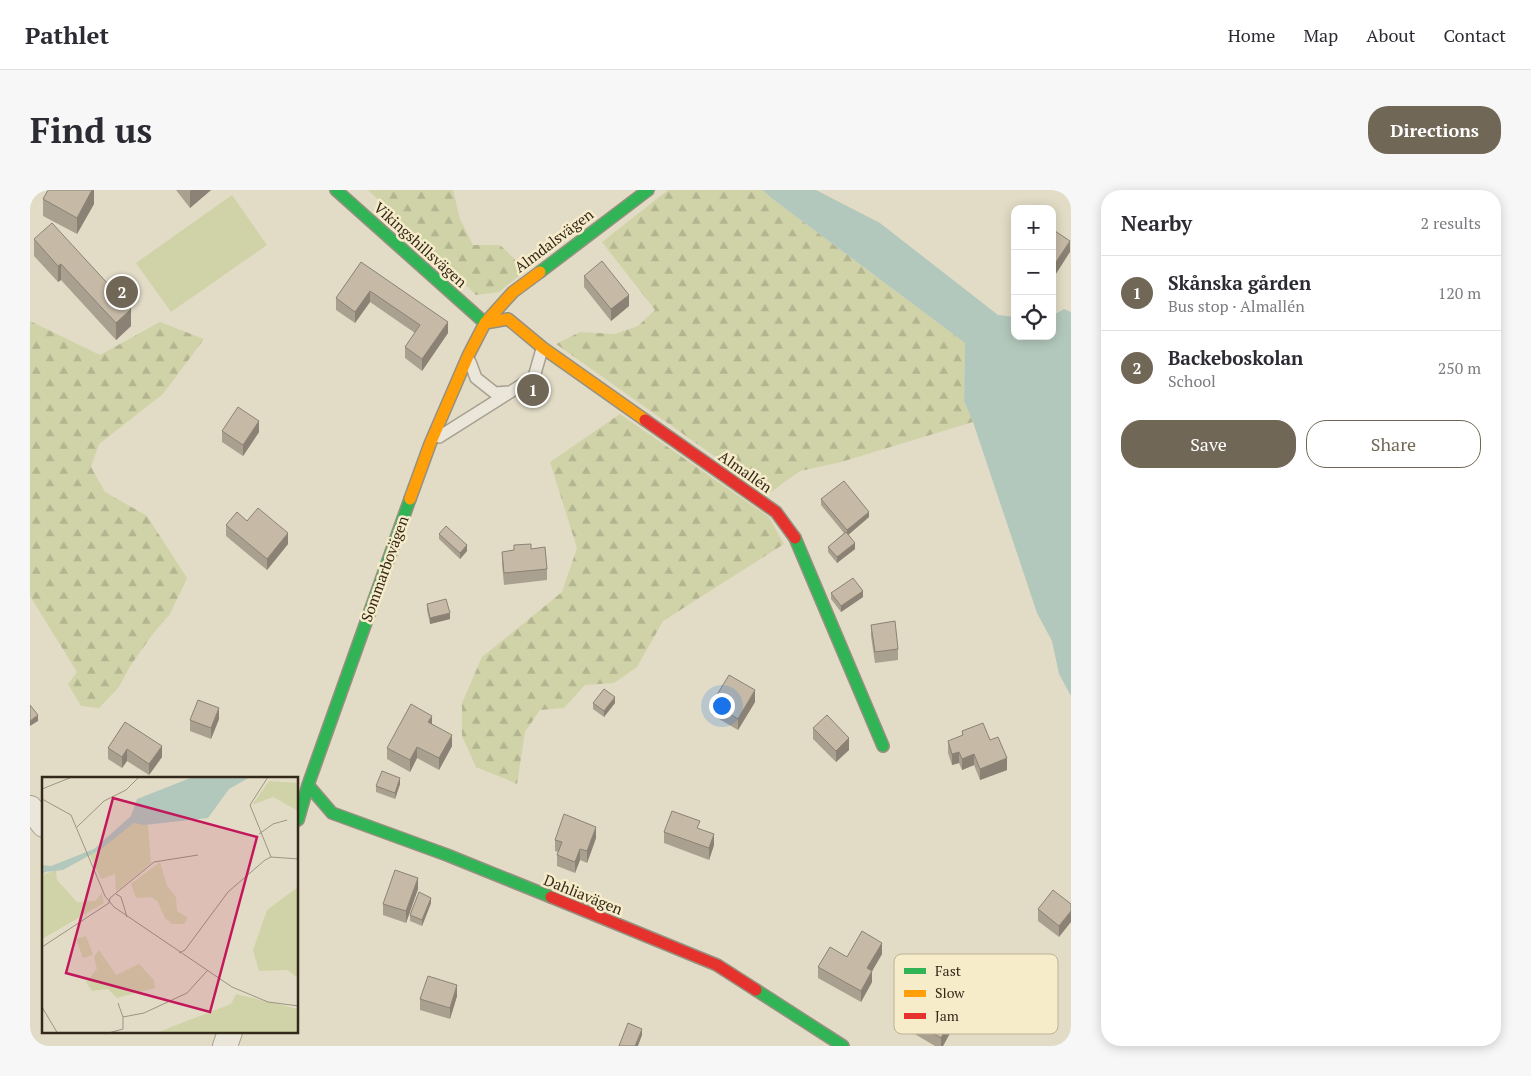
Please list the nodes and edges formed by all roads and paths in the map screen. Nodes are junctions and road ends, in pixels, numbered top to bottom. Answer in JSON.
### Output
{"nodes":[{"id":1,"x":336,"y":190,"type":"edge"},
{"id":2,"x":648,"y":190,"type":"edge"},
{"id":3,"x":485,"y":323,"type":"junction"},
{"id":4,"x":543,"y":348,"type":"junction"},
{"id":5,"x":468,"y":356,"type":"junction"},
{"id":6,"x":512,"y":392,"type":"junction"},
{"id":7,"x":430,"y":444,"type":"junction"},
{"id":8,"x":883,"y":746,"type":"dead end"},
{"id":9,"x":308,"y":785,"type":"junction"},
{"id":10,"x":30,"y":808,"type":"edge"},
{"id":11,"x":299,"y":816,"type":"edge"},
{"id":12,"x":42,"y":823,"type":"edge"},
{"id":13,"x":229,"y":1034,"type":"edge"},
{"id":14,"x":225,"y":1046,"type":"edge"},
{"id":15,"x":843,"y":1046,"type":"edge"}],
"edges":[{"from":1,"to":3,"type":"street","name":"Vikingshillsvägen"},
{"from":2,"to":3,"type":"street","name":"Almdalsvägen"},
{"from":3,"to":4,"type":"street","name":"Almallén"},
{"from":3,"to":5,"type":"street","name":"Sommarbovägen"},
{"from":4,"to":6,"type":"lane"},
{"from":4,"to":8,"type":"street","name":"Almallén"},
{"from":5,"to":6,"type":"lane"},
{"from":5,"to":7,"type":"street","name":"Sommarbovägen"},
{"from":6,"to":7,"type":"lane"},
{"from":7,"to":9,"type":"street","name":"Sommarbovägen"},
{"from":9,"to":11,"type":"street","name":"Sommarbovägen"},
{"from":9,"to":15,"type":"street","name":"Dahliavägen"},
{"from":10,"to":12,"type":"street"},
{"from":13,"to":14,"type":"street"}]}
